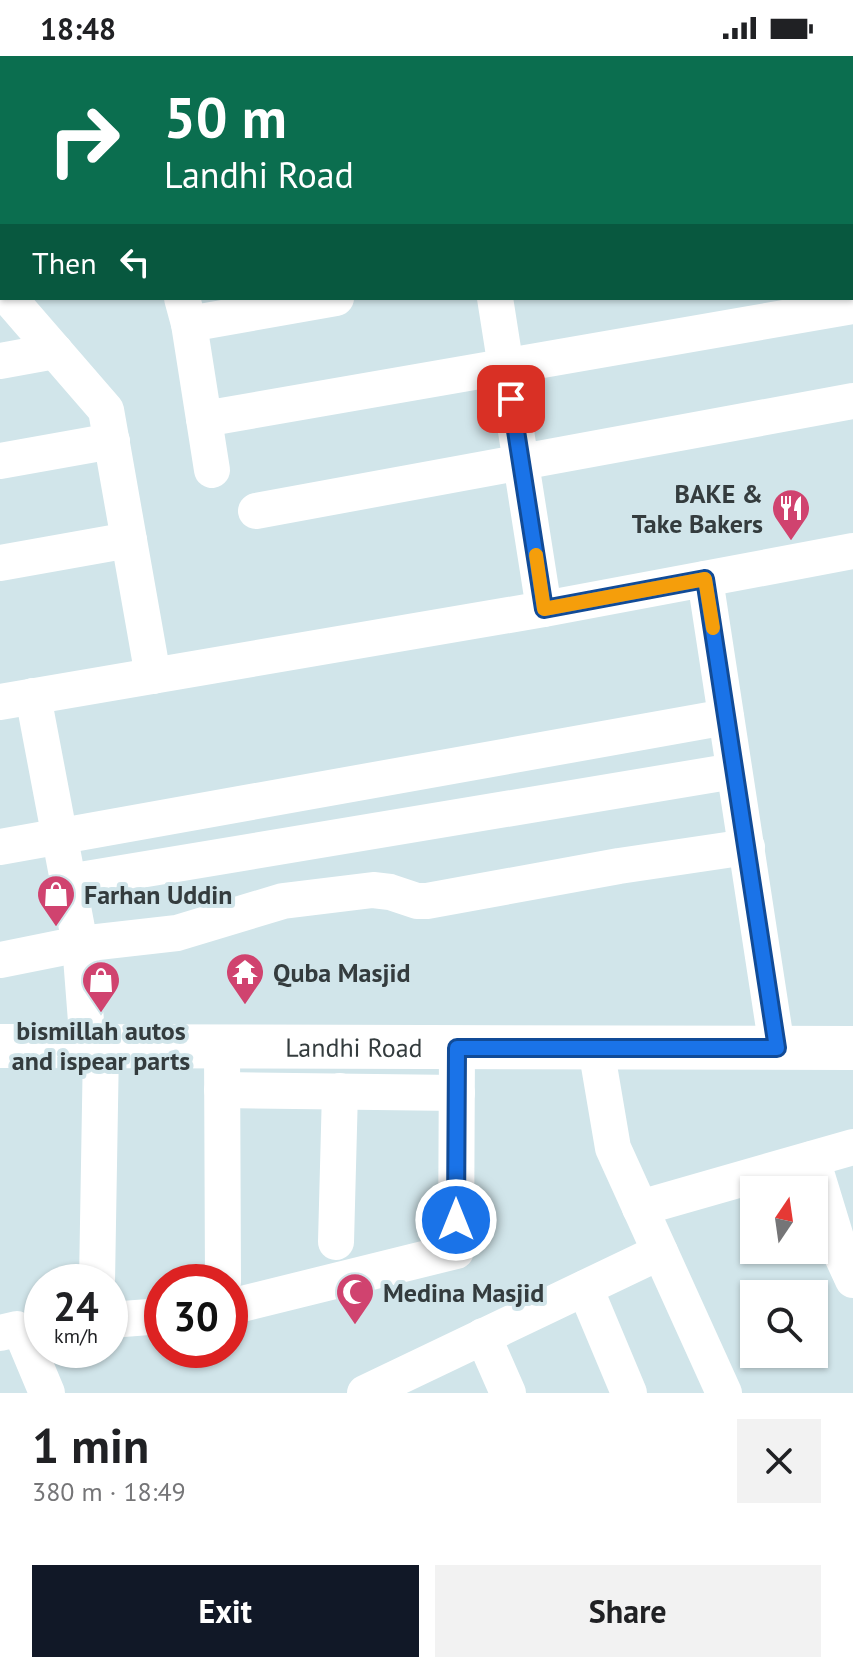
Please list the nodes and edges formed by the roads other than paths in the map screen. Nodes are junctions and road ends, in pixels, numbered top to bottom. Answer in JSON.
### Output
{"nodes":[{"id":1,"x":11,"y":300,"type":"edge"},
{"id":2,"x":313,"y":300,"type":"edge"},
{"id":3,"x":495,"y":300,"type":"edge"},
{"id":4,"x":853,"y":306,"type":"edge"},
{"id":5,"x":185,"y":311,"type":"edge"},
{"id":6,"x":55,"y":351,"type":"junction"},
{"id":7,"x":0,"y":361,"type":"edge"},
{"id":8,"x":506,"y":368,"type":"junction"},
{"id":9,"x":853,"y":401,"type":"edge"},
{"id":10,"x":204,"y":419,"type":"junction"},
{"id":11,"x":112,"y":441,"type":"junction"},
{"id":12,"x":0,"y":461,"type":"edge"},
{"id":13,"x":521,"y":461,"type":"junction"},
{"id":14,"x":212,"y":470,"type":"dead end"},
{"id":15,"x":256,"y":511,"type":"dead end"},
{"id":16,"x":129,"y":540,"type":"junction"},
{"id":17,"x":853,"y":551,"type":"edge"},
{"id":18,"x":0,"y":563,"type":"edge"},
{"id":19,"x":705,"y":579,"type":"junction"},
{"id":20,"x":544,"y":609,"type":"junction"},
{"id":21,"x":153,"y":676,"type":"junction"},
{"id":22,"x":17,"y":699,"type":"edge"},
{"id":23,"x":726,"y":717,"type":"junction"},
{"id":24,"x":734,"y":771,"type":"junction"},
{"id":25,"x":60,"y":836,"type":"junction"},
{"id":26,"x":0,"y":847,"type":"edge"},
{"id":27,"x":747,"y":847,"type":"junction"},
{"id":28,"x":68,"y":882,"type":"junction"},
{"id":29,"x":80,"y":944,"type":"junction"},
{"id":30,"x":0,"y":960,"type":"edge"},
{"id":31,"x":0,"y":1046,"type":"edge"},
{"id":32,"x":94,"y":1047,"type":"junction"},
{"id":33,"x":222,"y":1047,"type":"junction"},
{"id":34,"x":457,"y":1048,"type":"junction"},
{"id":35,"x":596,"y":1048,"type":"junction"},
{"id":36,"x":777,"y":1048,"type":"junction"},
{"id":37,"x":853,"y":1048,"type":"edge"},
{"id":38,"x":222,"y":1090,"type":"junction"},
{"id":39,"x":340,"y":1091,"type":"junction"},
{"id":40,"x":457,"y":1093,"type":"junction"},
{"id":41,"x":853,"y":1147,"type":"edge"},
{"id":42,"x":812,"y":1159,"type":"junction"},
{"id":43,"x":640,"y":1208,"type":"junction"},
{"id":44,"x":336,"y":1242,"type":"dead end"},
{"id":45,"x":660,"y":1252,"type":"junction"},
{"id":46,"x":97,"y":1264,"type":"edge"},
{"id":47,"x":223,"y":1264,"type":"edge"},
{"id":48,"x":853,"y":1280,"type":"edge"},
{"id":49,"x":585,"y":1288,"type":"junction"},
{"id":50,"x":248,"y":1303,"type":"edge"},
{"id":51,"x":20,"y":1330,"type":"edge"},
{"id":52,"x":483,"y":1336,"type":"junction"},
{"id":53,"x":385,"y":1389,"type":"edge"},
{"id":54,"x":47,"y":1393,"type":"edge"},
{"id":55,"x":508,"y":1393,"type":"edge"},
{"id":56,"x":629,"y":1393,"type":"edge"},
{"id":57,"x":724,"y":1393,"type":"edge"}],
"edges":[{"from":1,"to":6,"type":"street"},
{"from":2,"to":5,"type":"street"},
{"from":3,"to":8,"type":"street"},
{"from":4,"to":8,"type":"street"},
{"from":5,"to":10,"type":"street"},
{"from":6,"to":7,"type":"street"},
{"from":6,"to":11,"type":"street"},
{"from":8,"to":10,"type":"street"},
{"from":8,"to":13,"type":"street"},
{"from":9,"to":13,"type":"street"},
{"from":10,"to":14,"type":"street"},
{"from":11,"to":12,"type":"street"},
{"from":11,"to":16,"type":"street"},
{"from":13,"to":15,"type":"street"},
{"from":13,"to":20,"type":"street"},
{"from":16,"to":18,"type":"street"},
{"from":16,"to":21,"type":"street"},
{"from":17,"to":19,"type":"street"},
{"from":19,"to":20,"type":"street"},
{"from":19,"to":23,"type":"street"},
{"from":20,"to":21,"type":"street"},
{"from":21,"to":22,"type":"street"},
{"from":22,"to":25,"type":"street"},
{"from":23,"to":24,"type":"street"},
{"from":23,"to":25,"type":"street"},
{"from":24,"to":27,"type":"street"},
{"from":24,"to":28,"type":"street"},
{"from":25,"to":26,"type":"street"},
{"from":25,"to":28,"type":"street"},
{"from":27,"to":29,"type":"street"},
{"from":27,"to":36,"type":"street"},
{"from":28,"to":29,"type":"street"},
{"from":29,"to":30,"type":"street"},
{"from":29,"to":32,"type":"street"},
{"from":31,"to":32,"type":"main road","name":"Landhi Road"},
{"from":32,"to":33,"type":"main road","name":"Landhi Road"},
{"from":32,"to":46,"type":"street"},
{"from":33,"to":34,"type":"main road","name":"Landhi Road"},
{"from":33,"to":38,"type":"street"},
{"from":34,"to":35,"type":"main road","name":"Landhi Road"},
{"from":34,"to":40,"type":"street"},
{"from":35,"to":36,"type":"main road","name":"Landhi Road"},
{"from":35,"to":43,"type":"street"},
{"from":36,"to":37,"type":"main road","name":"Landhi Road"},
{"from":38,"to":39,"type":"street"},
{"from":38,"to":47,"type":"street"},
{"from":39,"to":40,"type":"street"},
{"from":39,"to":44,"type":"street"},
{"from":40,"to":50,"type":"street"},
{"from":41,"to":42,"type":"street"},
{"from":42,"to":43,"type":"street"},
{"from":42,"to":48,"type":"street"},
{"from":43,"to":45,"type":"street"},
{"from":45,"to":49,"type":"street"},
{"from":45,"to":57,"type":"street"},
{"from":49,"to":52,"type":"street"},
{"from":49,"to":56,"type":"street"},
{"from":51,"to":54,"type":"street"},
{"from":52,"to":53,"type":"street"},
{"from":52,"to":55,"type":"street"}]}
